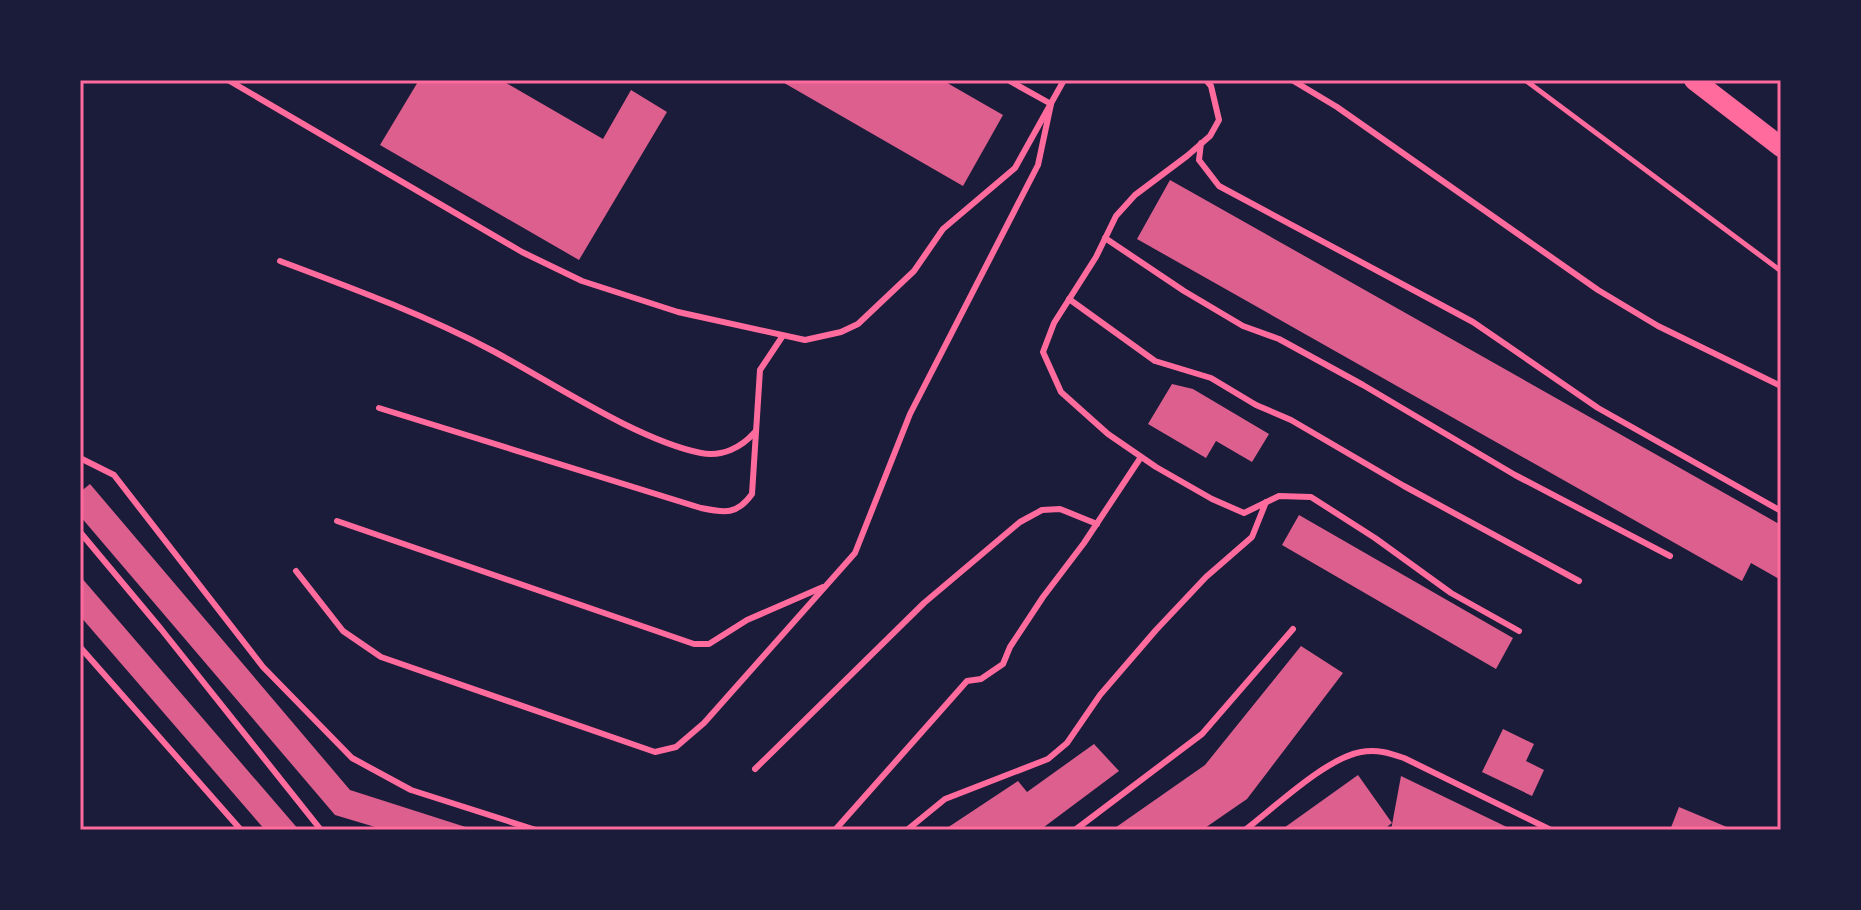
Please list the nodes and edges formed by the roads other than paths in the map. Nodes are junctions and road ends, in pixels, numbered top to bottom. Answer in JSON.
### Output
{"nodes":[{"id":1,"x":228,"y":80,"type":"edge"},
{"id":2,"x":1008,"y":80,"type":"edge"},
{"id":3,"x":1064,"y":80,"type":"edge"},
{"id":4,"x":1206,"y":80,"type":"edge"},
{"id":5,"x":1292,"y":80,"type":"edge"},
{"id":6,"x":1694,"y":80,"type":"edge"},
{"id":7,"x":1051,"y":104,"type":"junction"},
{"id":8,"x":1201,"y":143,"type":"junction"},
{"id":9,"x":1781,"y":147,"type":"edge"},
{"id":10,"x":1105,"y":238,"type":"junction"},
{"id":11,"x":280,"y":261,"type":"dead end"},
{"id":12,"x":1069,"y":299,"type":"junction"},
{"id":13,"x":782,"y":337,"type":"junction"},
{"id":14,"x":1781,"y":386,"type":"edge"},
{"id":15,"x":379,"y":408,"type":"dead end"},
{"id":16,"x":755,"y":432,"type":"junction"},
{"id":17,"x":1141,"y":457,"type":"junction"},
{"id":18,"x":80,"y":458,"type":"edge"},
{"id":19,"x":1266,"y":502,"type":"junction"},
{"id":20,"x":1781,"y":511,"type":"edge"},
{"id":21,"x":337,"y":521,"type":"dead end"},
{"id":22,"x":1097,"y":524,"type":"junction"},
{"id":23,"x":80,"y":532,"type":"edge"},
{"id":24,"x":1670,"y":556,"type":"dead end"},
{"id":25,"x":296,"y":571,"type":"dead end"},
{"id":26,"x":1579,"y":581,"type":"dead end"},
{"id":27,"x":826,"y":586,"type":"junction"},
{"id":28,"x":1293,"y":629,"type":"dead end"},
{"id":29,"x":1519,"y":631,"type":"dead end"},
{"id":30,"x":80,"y":647,"type":"edge"},
{"id":31,"x":755,"y":769,"type":"dead end"},
{"id":32,"x":241,"y":830,"type":"edge"},
{"id":33,"x":321,"y":830,"type":"edge"},
{"id":34,"x":536,"y":830,"type":"edge"},
{"id":35,"x":835,"y":830,"type":"edge"},
{"id":36,"x":907,"y":830,"type":"edge"},
{"id":37,"x":1075,"y":830,"type":"edge"},
{"id":38,"x":1245,"y":830,"type":"edge"},
{"id":39,"x":1551,"y":830,"type":"edge"}],
"edges":[{"from":1,"to":13,"type":"lane"},
{"from":2,"to":7,"type":"lane"},
{"from":3,"to":7,"type":"lane"},
{"from":4,"to":8,"type":"lane"},
{"from":5,"to":14,"type":"lane"},
{"from":6,"to":9,"type":"main road"},
{"from":7,"to":13,"type":"lane"},
{"from":7,"to":27,"type":"lane"},
{"from":8,"to":10,"type":"lane"},
{"from":8,"to":20,"type":"lane"},
{"from":10,"to":12,"type":"lane"},
{"from":10,"to":24,"type":"lane"},
{"from":11,"to":16,"type":"lane"},
{"from":12,"to":17,"type":"lane"},
{"from":12,"to":26,"type":"lane"},
{"from":13,"to":16,"type":"lane"},
{"from":15,"to":16,"type":"lane"},
{"from":17,"to":19,"type":"lane"},
{"from":17,"to":22,"type":"lane"},
{"from":18,"to":34,"type":"lane"},
{"from":19,"to":29,"type":"lane"},
{"from":19,"to":36,"type":"lane"},
{"from":21,"to":27,"type":"lane"},
{"from":22,"to":31,"type":"lane"},
{"from":22,"to":35,"type":"lane"},
{"from":23,"to":33,"type":"lane"},
{"from":25,"to":27,"type":"lane"},
{"from":28,"to":37,"type":"lane"},
{"from":30,"to":32,"type":"lane"},
{"from":38,"to":39,"type":"lane"}]}
